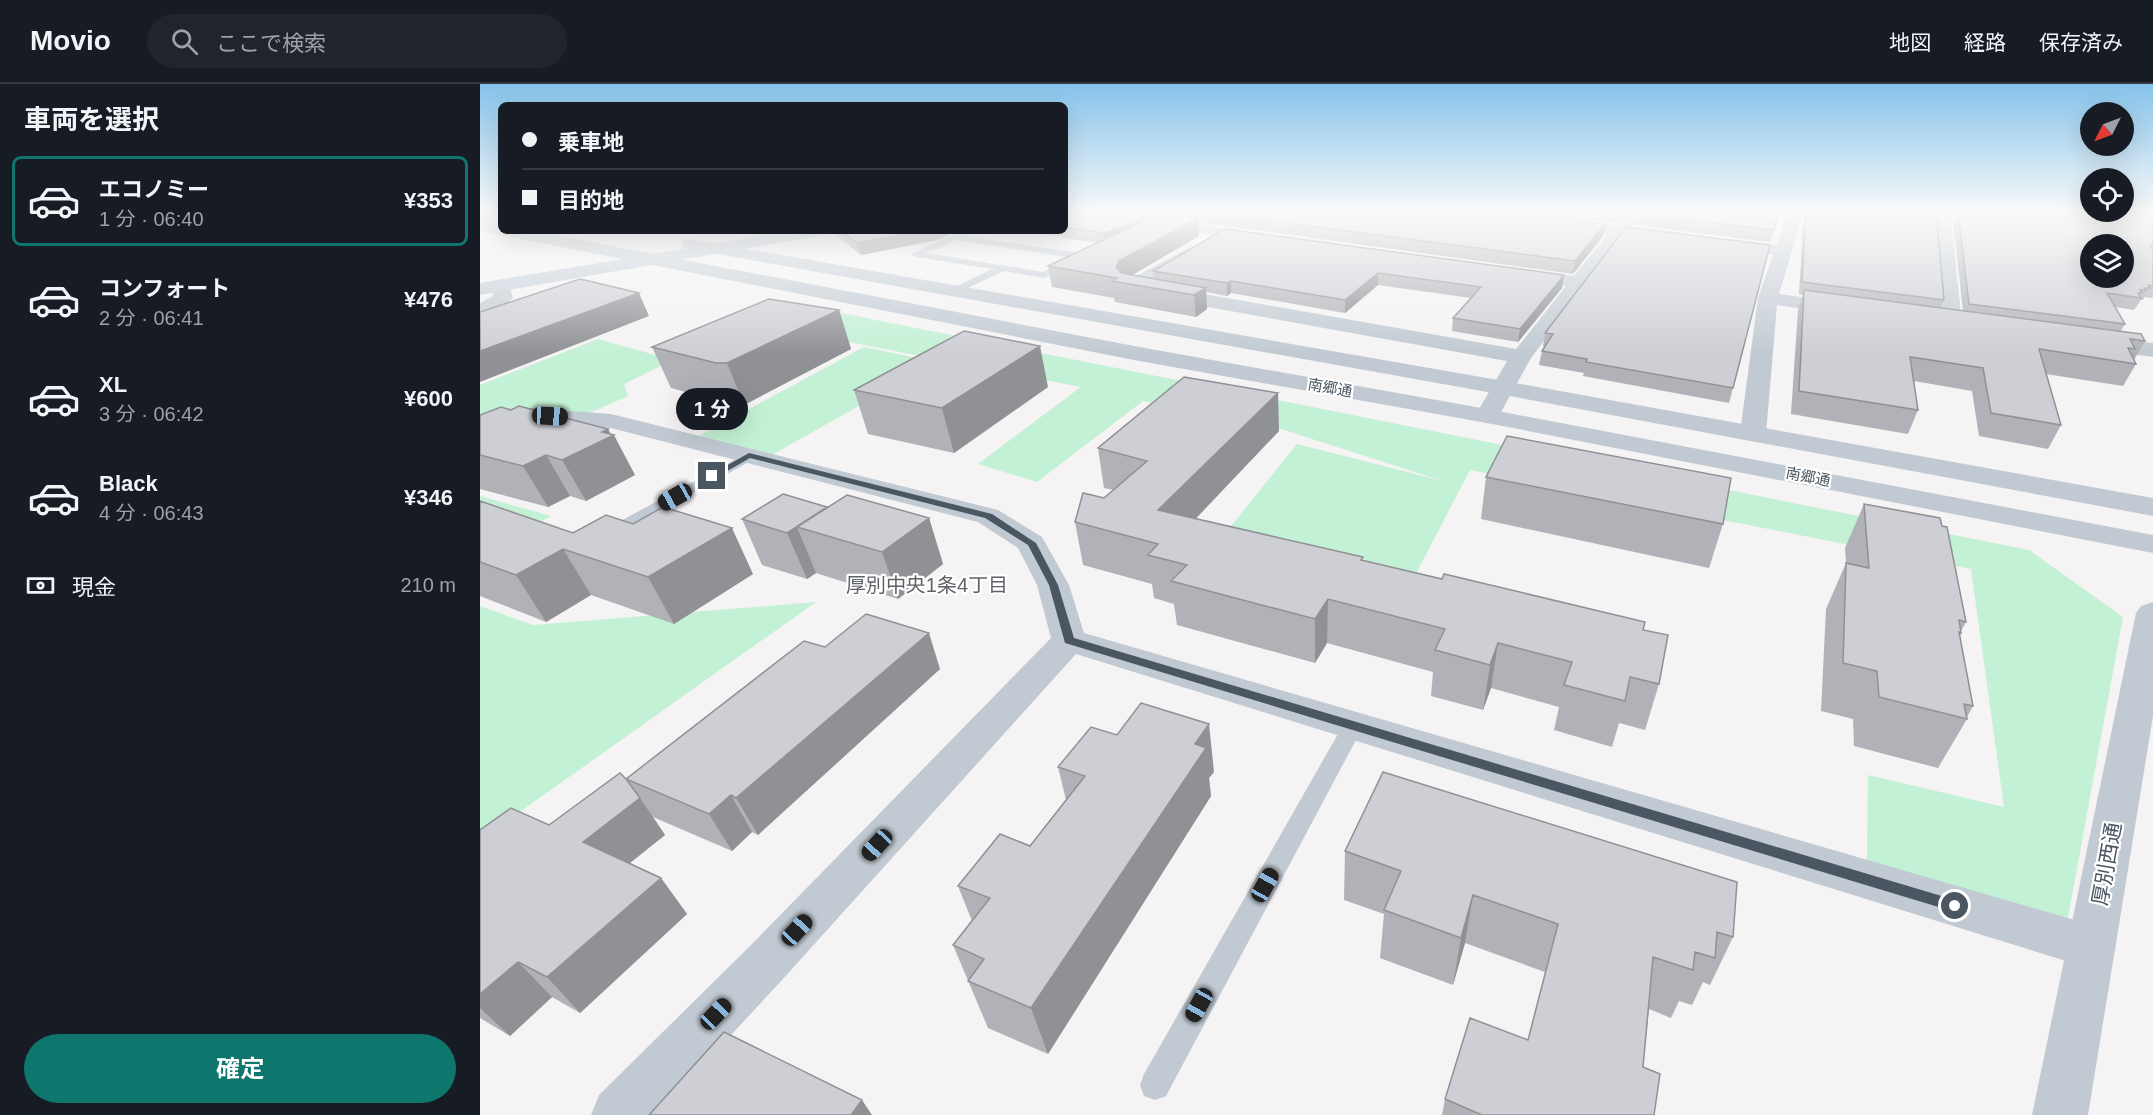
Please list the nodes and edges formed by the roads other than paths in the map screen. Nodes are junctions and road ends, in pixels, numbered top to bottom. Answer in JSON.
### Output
{"nodes":[{"id":1,"x":596,"y":259,"type":"edge"},
{"id":2,"x":617,"y":259,"type":"edge"},
{"id":3,"x":724,"y":259,"type":"edge"},
{"id":4,"x":778,"y":259,"type":"edge"},
{"id":5,"x":948,"y":259,"type":"edge"},
{"id":6,"x":1074,"y":259,"type":"edge"},
{"id":7,"x":1177,"y":259,"type":"edge"},
{"id":8,"x":1598,"y":259,"type":"edge"},
{"id":9,"x":1780,"y":259,"type":"edge"},
{"id":10,"x":1946,"y":259,"type":"edge"},
{"id":11,"x":1003,"y":268,"type":"junction"},
{"id":12,"x":1499,"y":271,"type":"edge"},
{"id":13,"x":480,"y":278,"type":"edge"},
{"id":14,"x":1580,"y":282,"type":"junction"},
{"id":15,"x":501,"y":285,"type":"junction"},
{"id":16,"x":480,"y":289,"type":"edge"},
{"id":17,"x":957,"y":290,"type":"junction"},
{"id":18,"x":1768,"y":298,"type":"junction"},
{"id":19,"x":480,"y":309,"type":"edge"},
{"id":20,"x":1860,"y":311,"type":"edge"},
{"id":21,"x":1929,"y":320,"type":"edge"},
{"id":22,"x":1952,"y":323,"type":"junction"},
{"id":23,"x":1976,"y":327,"type":"edge"},
{"id":24,"x":2070,"y":339,"type":"edge"},
{"id":25,"x":2153,"y":350,"type":"edge"},
{"id":26,"x":1521,"y":357,"type":"junction"},
{"id":27,"x":1504,"y":388,"type":"junction"},
{"id":28,"x":1487,"y":416,"type":"junction"},
{"id":29,"x":480,"y":422,"type":"edge"},
{"id":30,"x":1753,"y":433,"type":"junction"},
{"id":31,"x":749,"y":456,"type":"junction"},
{"id":32,"x":2153,"y":507,"type":"edge"},
{"id":33,"x":619,"y":528,"type":"edge"},
{"id":34,"x":2153,"y":544,"type":"edge"},
{"id":35,"x":2153,"y":613,"type":"edge"},
{"id":36,"x":1069,"y":640,"type":"junction"},
{"id":37,"x":1353,"y":725,"type":"junction"},
{"id":38,"x":2092,"y":947,"type":"junction"},
{"id":39,"x":1155,"y":1085,"type":"dead end"},
{"id":40,"x":619,"y":1115,"type":"edge"},
{"id":41,"x":2060,"y":1115,"type":"edge"}],
"edges":[{"from":1,"to":13,"type":"main road"},
{"from":2,"to":15,"type":"main road"},
{"from":3,"to":28,"type":"street","name":"南郷通"},
{"from":4,"to":17,"type":"street","name":"南郷通"},
{"from":5,"to":11,"type":"lane"},
{"from":6,"to":11,"type":"lane"},
{"from":7,"to":26,"type":"street"},
{"from":8,"to":14,"type":"street"},
{"from":9,"to":18,"type":"street"},
{"from":10,"to":22,"type":"street"},
{"from":11,"to":17,"type":"lane"},
{"from":12,"to":14,"type":"street"},
{"from":14,"to":26,"type":"street"},
{"from":15,"to":16,"type":"main road"},
{"from":15,"to":19,"type":"street"},
{"from":17,"to":27,"type":"street","name":"南郷通"},
{"from":18,"to":20,"type":"street"},
{"from":18,"to":30,"type":"street"},
{"from":21,"to":22,"type":"street"},
{"from":22,"to":23,"type":"street"},
{"from":24,"to":25,"type":"street"},
{"from":26,"to":27,"type":"street"},
{"from":27,"to":28,"type":"street"},
{"from":27,"to":30,"type":"street","name":"南郷通"},
{"from":28,"to":34,"type":"street","name":"南郷通"},
{"from":29,"to":31,"type":"street"},
{"from":30,"to":32,"type":"street","name":"南郷通"},
{"from":31,"to":33,"type":"lane"},
{"from":31,"to":36,"type":"street"},
{"from":35,"to":38,"type":"street","name":"厚別西通"},
{"from":36,"to":37,"type":"street"},
{"from":36,"to":40,"type":"street"},
{"from":37,"to":38,"type":"street"},
{"from":37,"to":39,"type":"lane"},
{"from":38,"to":41,"type":"street","name":"厚別西通"}]}
